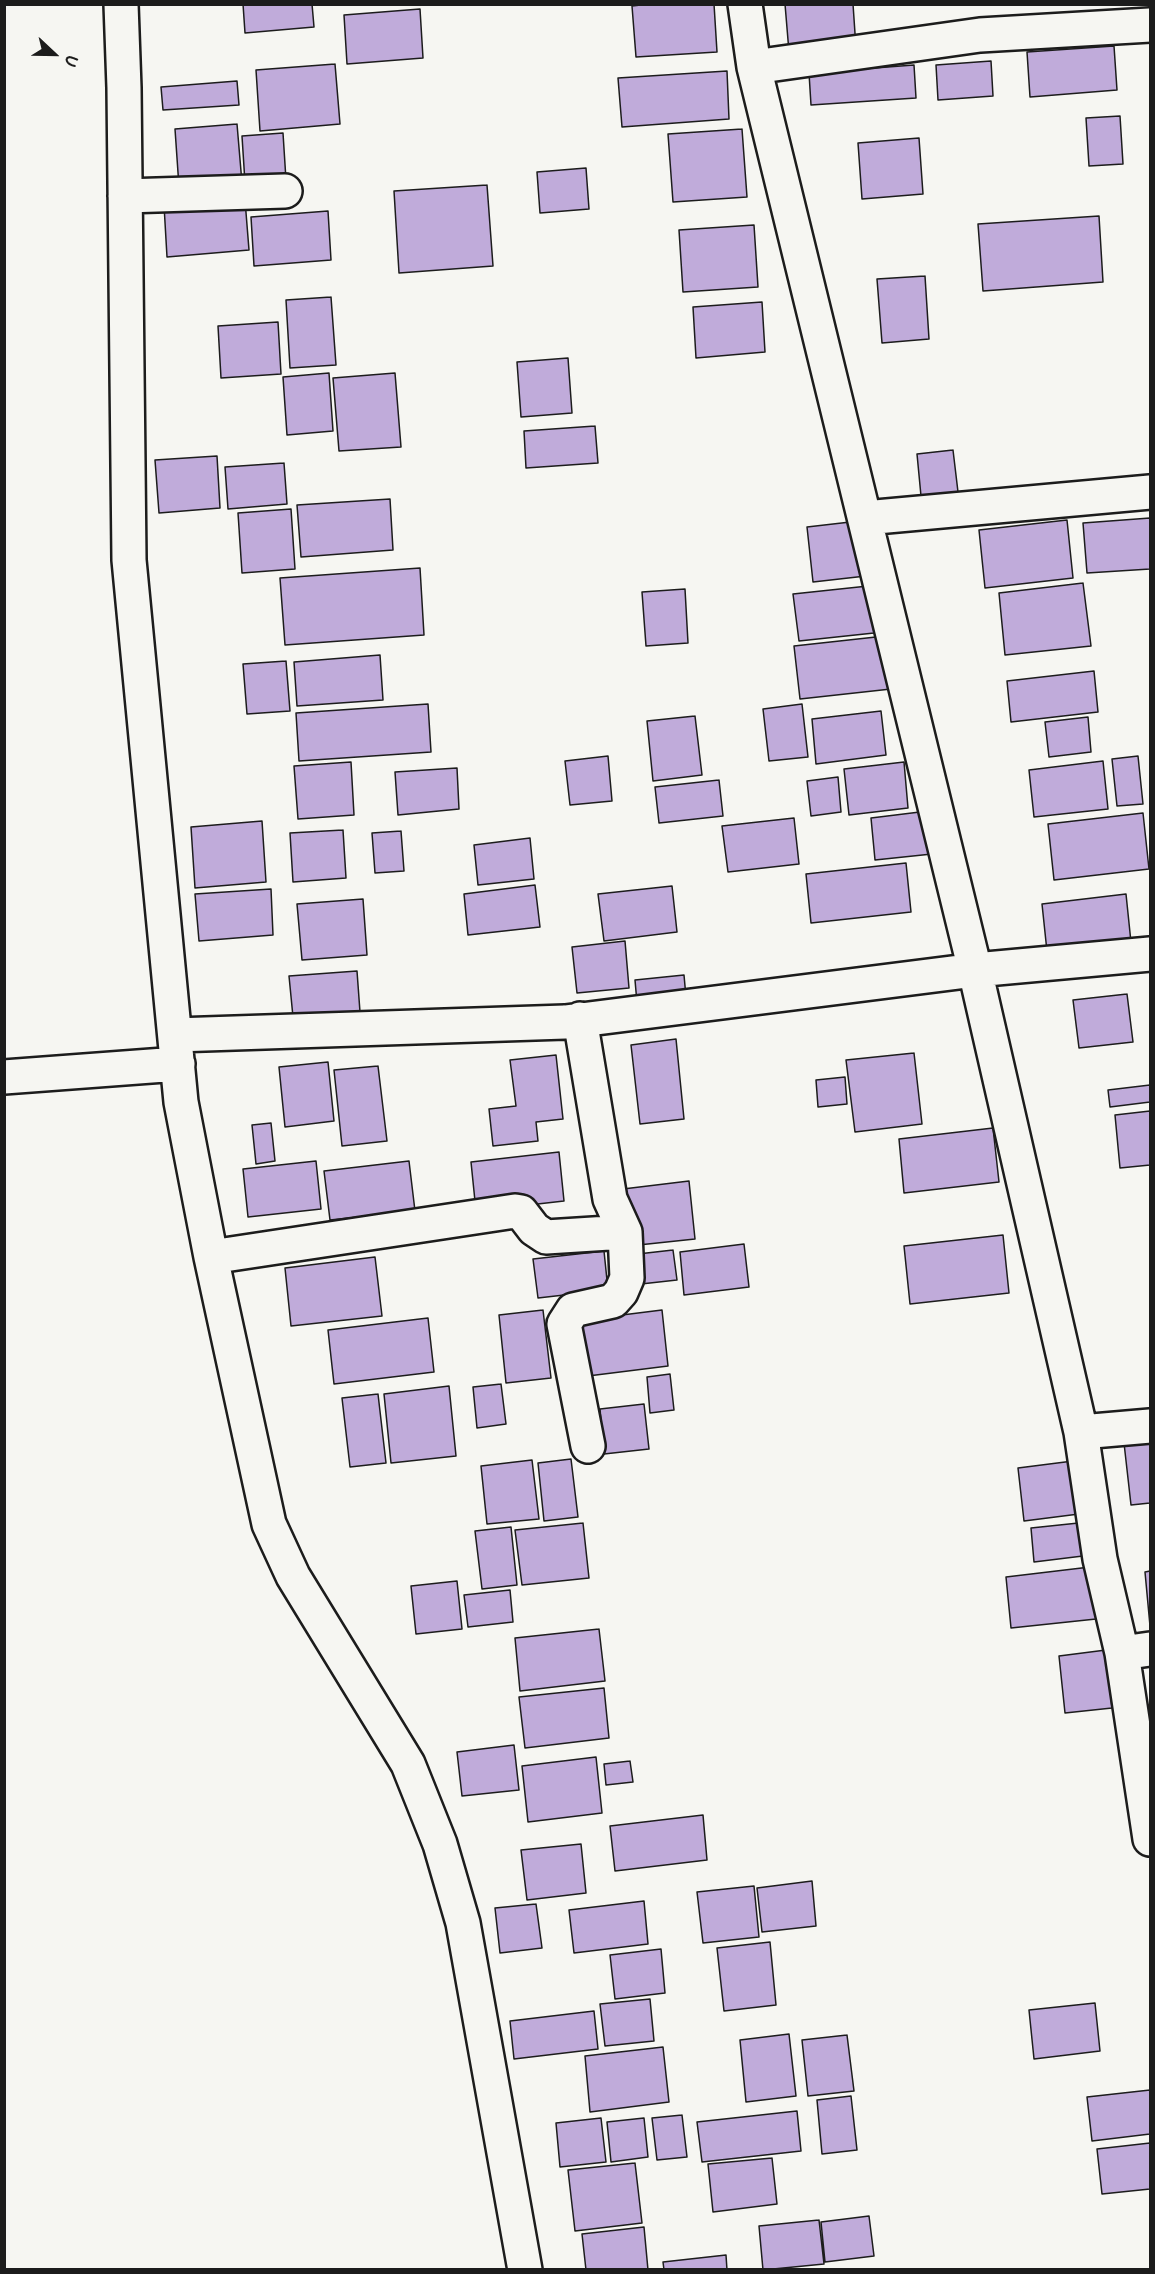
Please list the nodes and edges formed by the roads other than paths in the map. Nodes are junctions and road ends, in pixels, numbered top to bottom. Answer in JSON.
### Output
{"nodes":[{"id":1,"x":121,"y":4,"type":"edge"},
{"id":2,"x":745,"y":4,"type":"edge"},
{"id":3,"x":1150,"y":25,"type":"edge"},
{"id":4,"x":754,"y":67,"type":"junction"},
{"id":5,"x":285,"y":191,"type":"dead end"},
{"id":6,"x":125,"y":196,"type":"junction"},
{"id":7,"x":1150,"y":492,"type":"edge"},
{"id":8,"x":866,"y":518,"type":"junction"},
{"id":9,"x":1150,"y":954,"type":"edge"},
{"id":10,"x":975,"y":970,"type":"junction"},
{"id":11,"x":580,"y":1019,"type":"junction"},
{"id":12,"x":176,"y":1049,"type":"junction"},
{"id":13,"x":4,"y":1077,"type":"edge"},
{"id":14,"x":625,"y":1232,"type":"junction"},
{"id":15,"x":211,"y":1257,"type":"junction"},
{"id":16,"x":1150,"y":1426,"type":"edge"},
{"id":17,"x":1081,"y":1432,"type":"junction"},
{"id":18,"x":588,"y":1446,"type":"dead end"},
{"id":19,"x":1136,"y":1651,"type":"edge"},
{"id":20,"x":1150,"y":1839,"type":"edge"},
{"id":21,"x":525,"y":2270,"type":"edge"}],
"edges":[{"from":1,"to":6,"type":"street"},
{"from":2,"to":4,"type":"street"},
{"from":3,"to":4,"type":"street"},
{"from":4,"to":8,"type":"street"},
{"from":5,"to":6,"type":"street"},
{"from":6,"to":12,"type":"street"},
{"from":7,"to":8,"type":"street"},
{"from":8,"to":10,"type":"street"},
{"from":9,"to":10,"type":"street"},
{"from":10,"to":11,"type":"street"},
{"from":10,"to":17,"type":"street"},
{"from":11,"to":12,"type":"street"},
{"from":11,"to":14,"type":"street"},
{"from":12,"to":13,"type":"street"},
{"from":12,"to":15,"type":"street"},
{"from":14,"to":15,"type":"street"},
{"from":14,"to":18,"type":"street"},
{"from":15,"to":21,"type":"street"},
{"from":16,"to":17,"type":"street"},
{"from":17,"to":19,"type":"street"},
{"from":19,"to":20,"type":"street"}]}
